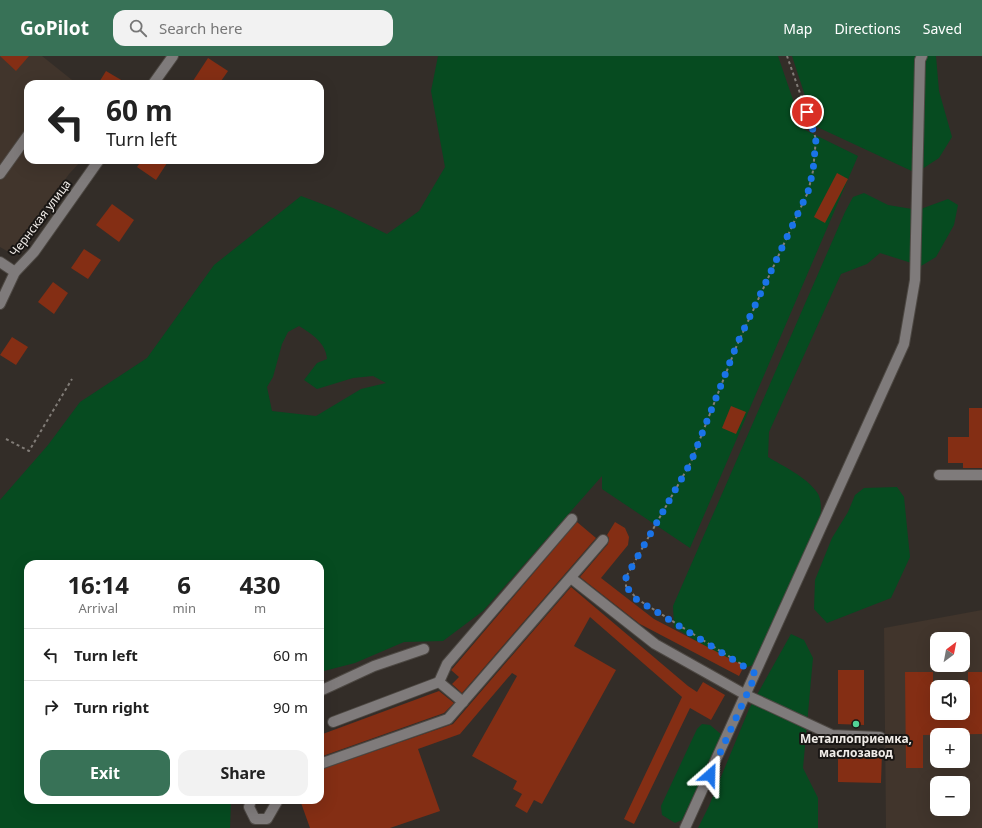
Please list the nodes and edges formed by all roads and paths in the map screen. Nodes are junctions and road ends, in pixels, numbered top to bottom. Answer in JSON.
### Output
{"nodes":[{"id":1,"x":173,"y":56,"type":"edge"},
{"id":2,"x":787,"y":56,"type":"edge"},
{"id":3,"x":922,"y":56,"type":"edge"},
{"id":4,"x":156,"y":80,"type":"edge"},
{"id":5,"x":24,"y":141,"type":"edge"},
{"id":6,"x":96,"y":164,"type":"edge"},
{"id":7,"x":0,"y":174,"type":"edge"},
{"id":8,"x":0,"y":262,"type":"edge"},
{"id":9,"x":15,"y":272,"type":"junction"},
{"id":10,"x":0,"y":304,"type":"edge"},
{"id":11,"x":72,"y":379,"type":"dead end"},
{"id":12,"x":6,"y":439,"type":"dead end"},
{"id":13,"x":940,"y":475,"type":"dead end"},
{"id":14,"x":982,"y":475,"type":"edge"},
{"id":15,"x":572,"y":519,"type":"dead end"},
{"id":16,"x":603,"y":540,"type":"dead end"},
{"id":17,"x":571,"y":578,"type":"junction"},
{"id":18,"x":424,"y":649,"type":"dead end"},
{"id":19,"x":756,"y":674,"type":"junction"},
{"id":20,"x":439,"y":682,"type":"junction"},
{"id":21,"x":324,"y":689,"type":"edge"},
{"id":22,"x":746,"y":695,"type":"junction"},
{"id":23,"x":463,"y":702,"type":"junction"},
{"id":24,"x":333,"y":722,"type":"dead end"},
{"id":25,"x":880,"y":737,"type":"dead end"},
{"id":26,"x":324,"y":763,"type":"edge"},
{"id":27,"x":249,"y":804,"type":"edge"},
{"id":28,"x":276,"y":804,"type":"edge"},
{"id":29,"x":685,"y":828,"type":"edge"}],
"edges":[{"from":1,"to":4,"type":"street"},
{"from":2,"to":19,"type":"path"},
{"from":3,"to":19,"type":"street"},
{"from":5,"to":7,"type":"street"},
{"from":6,"to":9,"type":"street","name":"Чернская улица"},
{"from":8,"to":9,"type":"street"},
{"from":9,"to":10,"type":"street","name":"Чернская улица"},
{"from":11,"to":12,"type":"path"},
{"from":13,"to":14,"type":"street"},
{"from":15,"to":20,"type":"street"},
{"from":16,"to":17,"type":"street"},
{"from":17,"to":22,"type":"street"},
{"from":17,"to":23,"type":"street"},
{"from":18,"to":21,"type":"street"},
{"from":19,"to":22,"type":"street"},
{"from":20,"to":23,"type":"street"},
{"from":20,"to":24,"type":"street"},
{"from":22,"to":25,"type":"street"},
{"from":22,"to":29,"type":"street"},
{"from":23,"to":26,"type":"street"},
{"from":27,"to":28,"type":"street"}]}
